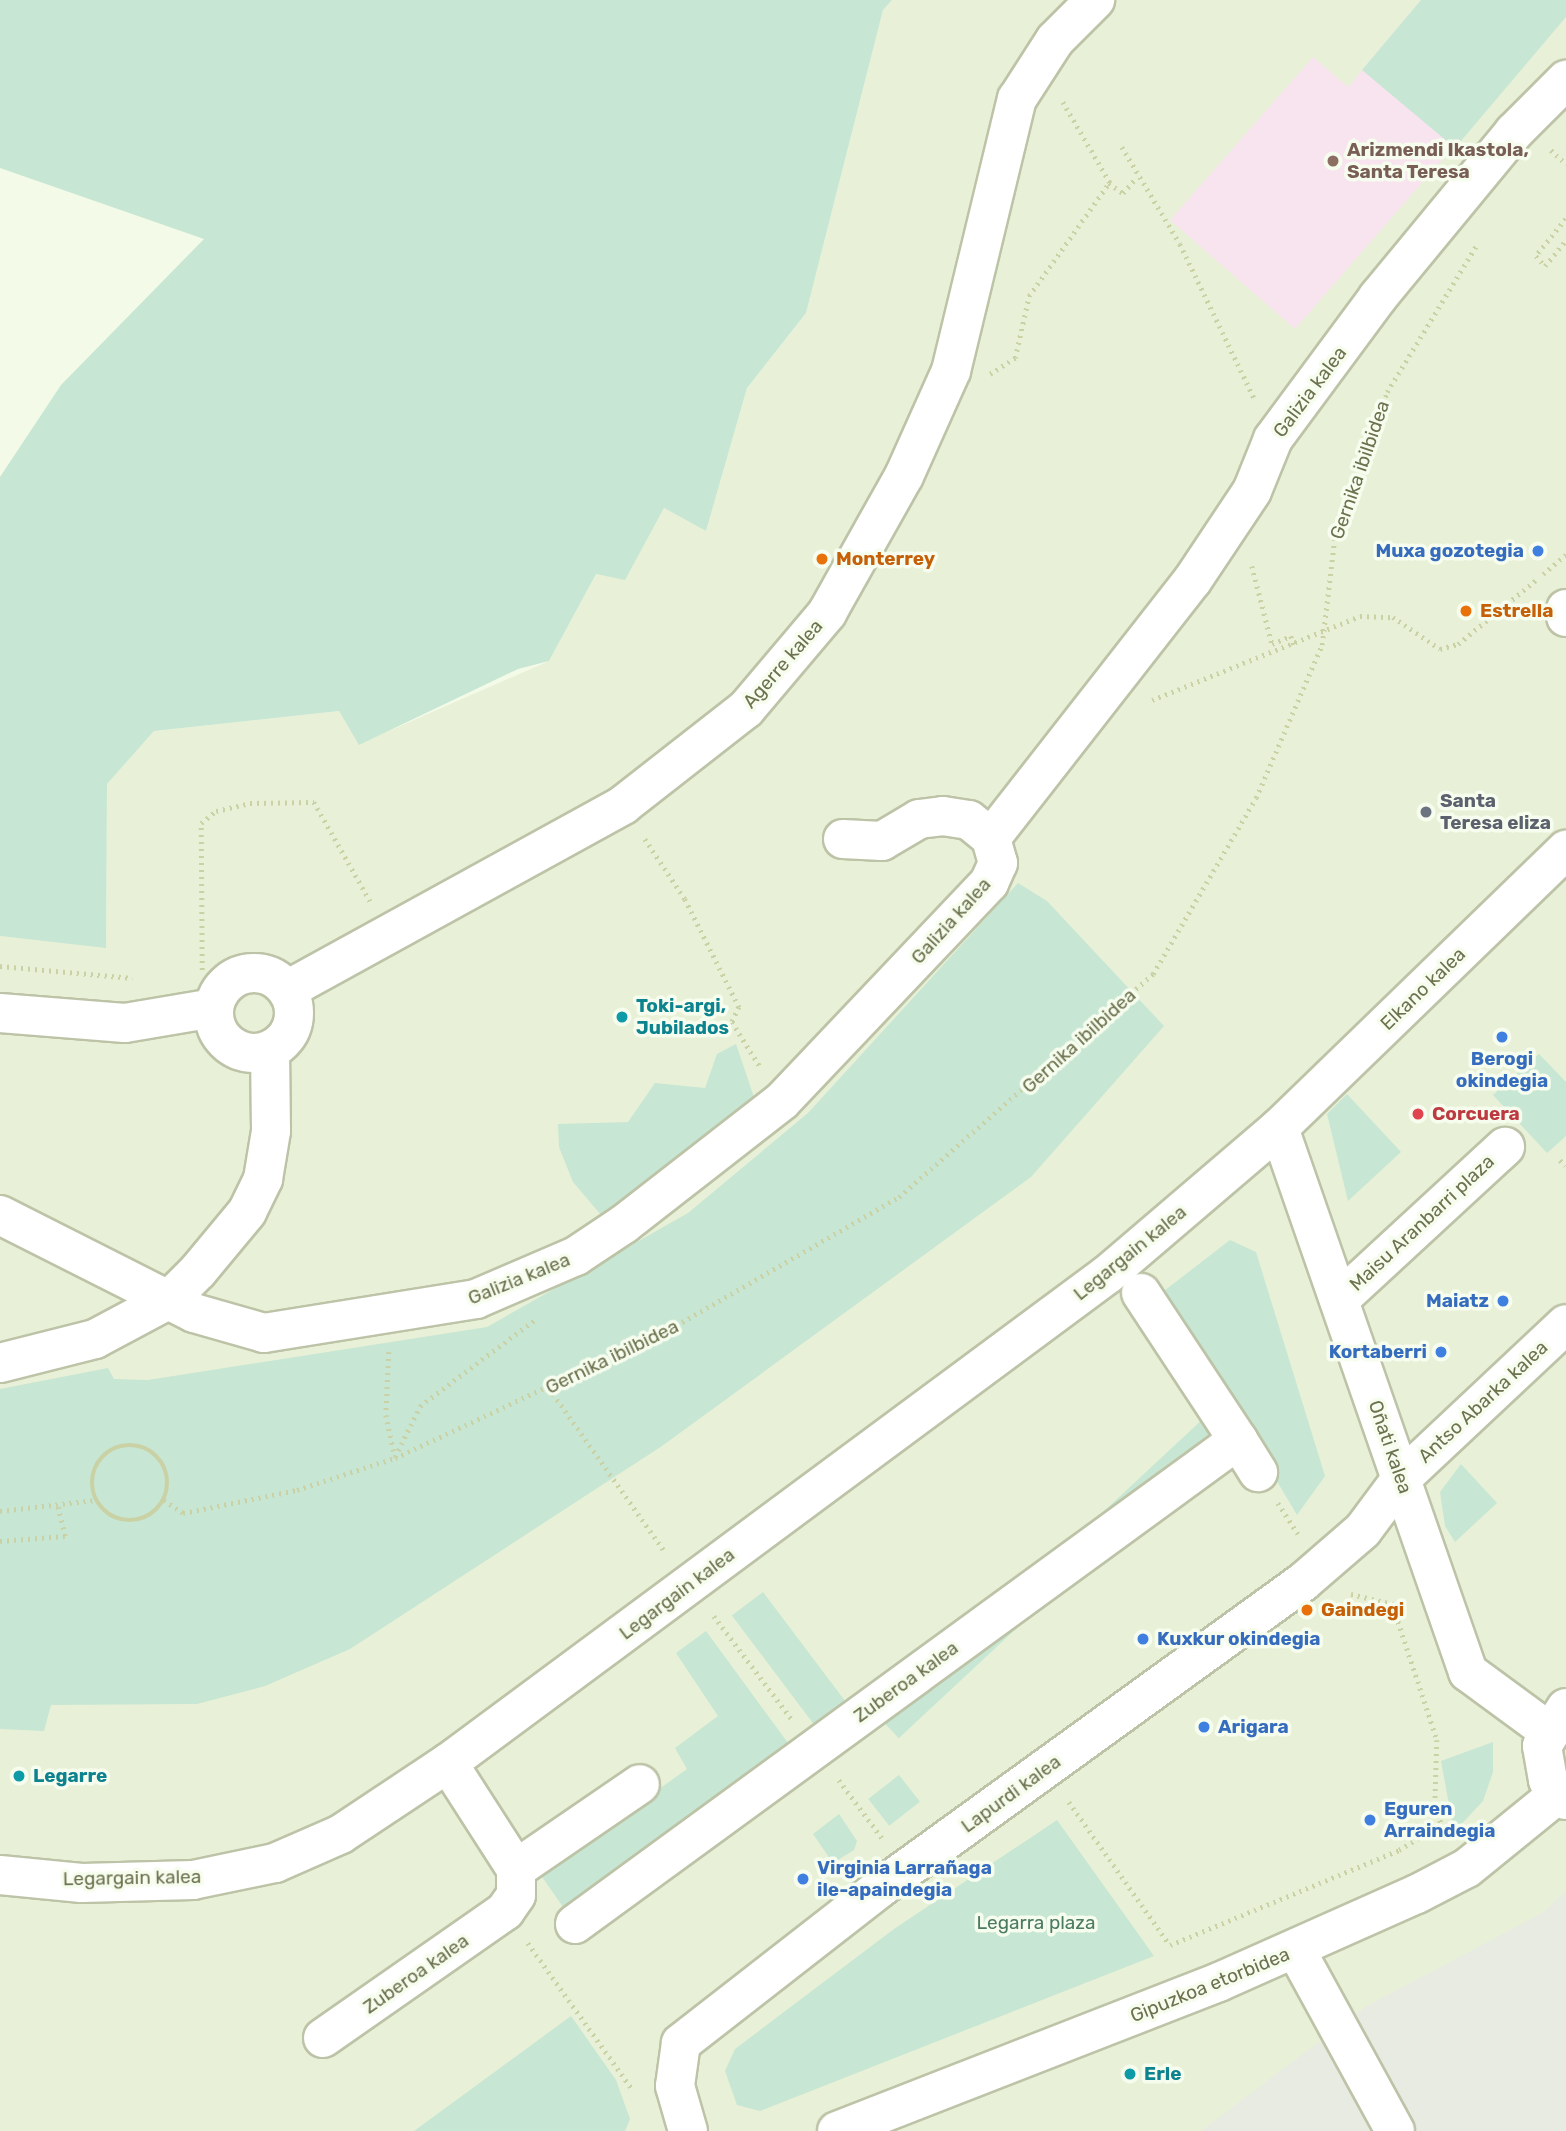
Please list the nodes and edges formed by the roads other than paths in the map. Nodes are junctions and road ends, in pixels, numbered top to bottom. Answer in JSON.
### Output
{"nodes":[{"id":1,"x":1095,"y":0,"type":"edge"},
{"id":2,"x":1566,"y":80,"type":"edge"},
{"id":3,"x":1566,"y":609,"type":"edge"},
{"id":4,"x":1566,"y":617,"type":"edge"},
{"id":5,"x":990,"y":838,"type":"junction"},
{"id":6,"x":843,"y":839,"type":"dead end"},
{"id":7,"x":1566,"y":850,"type":"edge"},
{"id":8,"x":287,"y":990,"type":"junction"},
{"id":9,"x":214,"y":1008,"type":"junction"},
{"id":10,"x":0,"y":1013,"type":"edge"},
{"id":11,"x":271,"y":1049,"type":"junction"},
{"id":12,"x":1279,"y":1128,"type":"junction"},
{"id":13,"x":1506,"y":1147,"type":"dead end"},
{"id":14,"x":0,"y":1215,"type":"edge"},
{"id":15,"x":1142,"y":1293,"type":"dead end"},
{"id":16,"x":170,"y":1300,"type":"junction"},
{"id":17,"x":1339,"y":1300,"type":"junction"},
{"id":18,"x":1566,"y":1324,"type":"edge"},
{"id":19,"x":0,"y":1363,"type":"edge"},
{"id":20,"x":1238,"y":1440,"type":"junction"},
{"id":21,"x":1258,"y":1472,"type":"road end"},
{"id":22,"x":1401,"y":1479,"type":"junction"},
{"id":23,"x":1557,"y":1719,"type":"edge"},
{"id":24,"x":448,"y":1763,"type":"junction"},
{"id":25,"x":640,"y":1784,"type":"dead end"},
{"id":26,"x":1562,"y":1797,"type":"edge"},
{"id":27,"x":516,"y":1869,"type":"junction"},
{"id":28,"x":0,"y":1875,"type":"edge"},
{"id":29,"x":575,"y":1924,"type":"dead end"},
{"id":30,"x":1296,"y":1950,"type":"junction"},
{"id":31,"x":323,"y":2038,"type":"dead end"},
{"id":32,"x":688,"y":2131,"type":"edge"},
{"id":33,"x":837,"y":2131,"type":"edge"},
{"id":34,"x":1395,"y":2131,"type":"edge"}],
"edges":[{"from":1,"to":8,"type":"street","name":"Agerre kalea"},
{"from":2,"to":5,"type":"street","name":"Galizia kalea"},
{"from":3,"to":4,"type":"street"},
{"from":5,"to":6,"type":"street"},
{"from":5,"to":16,"type":"street","name":"Galizia kalea"},
{"from":7,"to":12,"type":"street","name":"Elkano kalea"},
{"from":8,"to":9,"type":"street"},
{"from":8,"to":11,"type":"street"},
{"from":9,"to":10,"type":"street"},
{"from":9,"to":11,"type":"street"},
{"from":11,"to":16,"type":"street"},
{"from":12,"to":17,"type":"street","name":"Oñati kalea"},
{"from":12,"to":24,"type":"street","name":"Legargain kalea"},
{"from":13,"to":17,"type":"street","name":"Maisu Aranbarri plaza"},
{"from":14,"to":16,"type":"street","name":"Galizia kalea"},
{"from":15,"to":20,"type":"street"},
{"from":16,"to":19,"type":"street"},
{"from":17,"to":22,"type":"street","name":"Oñati kalea"},
{"from":18,"to":22,"type":"street","name":"Antso Abarka kalea"},
{"from":20,"to":21,"type":"street"},
{"from":20,"to":29,"type":"street","name":"Zuberoa kalea"},
{"from":22,"to":23,"type":"street","name":"Oñati kalea"},
{"from":22,"to":32,"type":"street","name":"Lapurdi kalea"},
{"from":23,"to":26,"type":"street"},
{"from":24,"to":27,"type":"street"},
{"from":24,"to":28,"type":"street","name":"Legargain kalea"},
{"from":25,"to":27,"type":"street"},
{"from":26,"to":30,"type":"street","name":"Gipuzkoa etorbidea"},
{"from":27,"to":31,"type":"street","name":"Zuberoa kalea"},
{"from":30,"to":33,"type":"street","name":"Gipuzkoa etorbidea"},
{"from":30,"to":34,"type":"street"}]}
